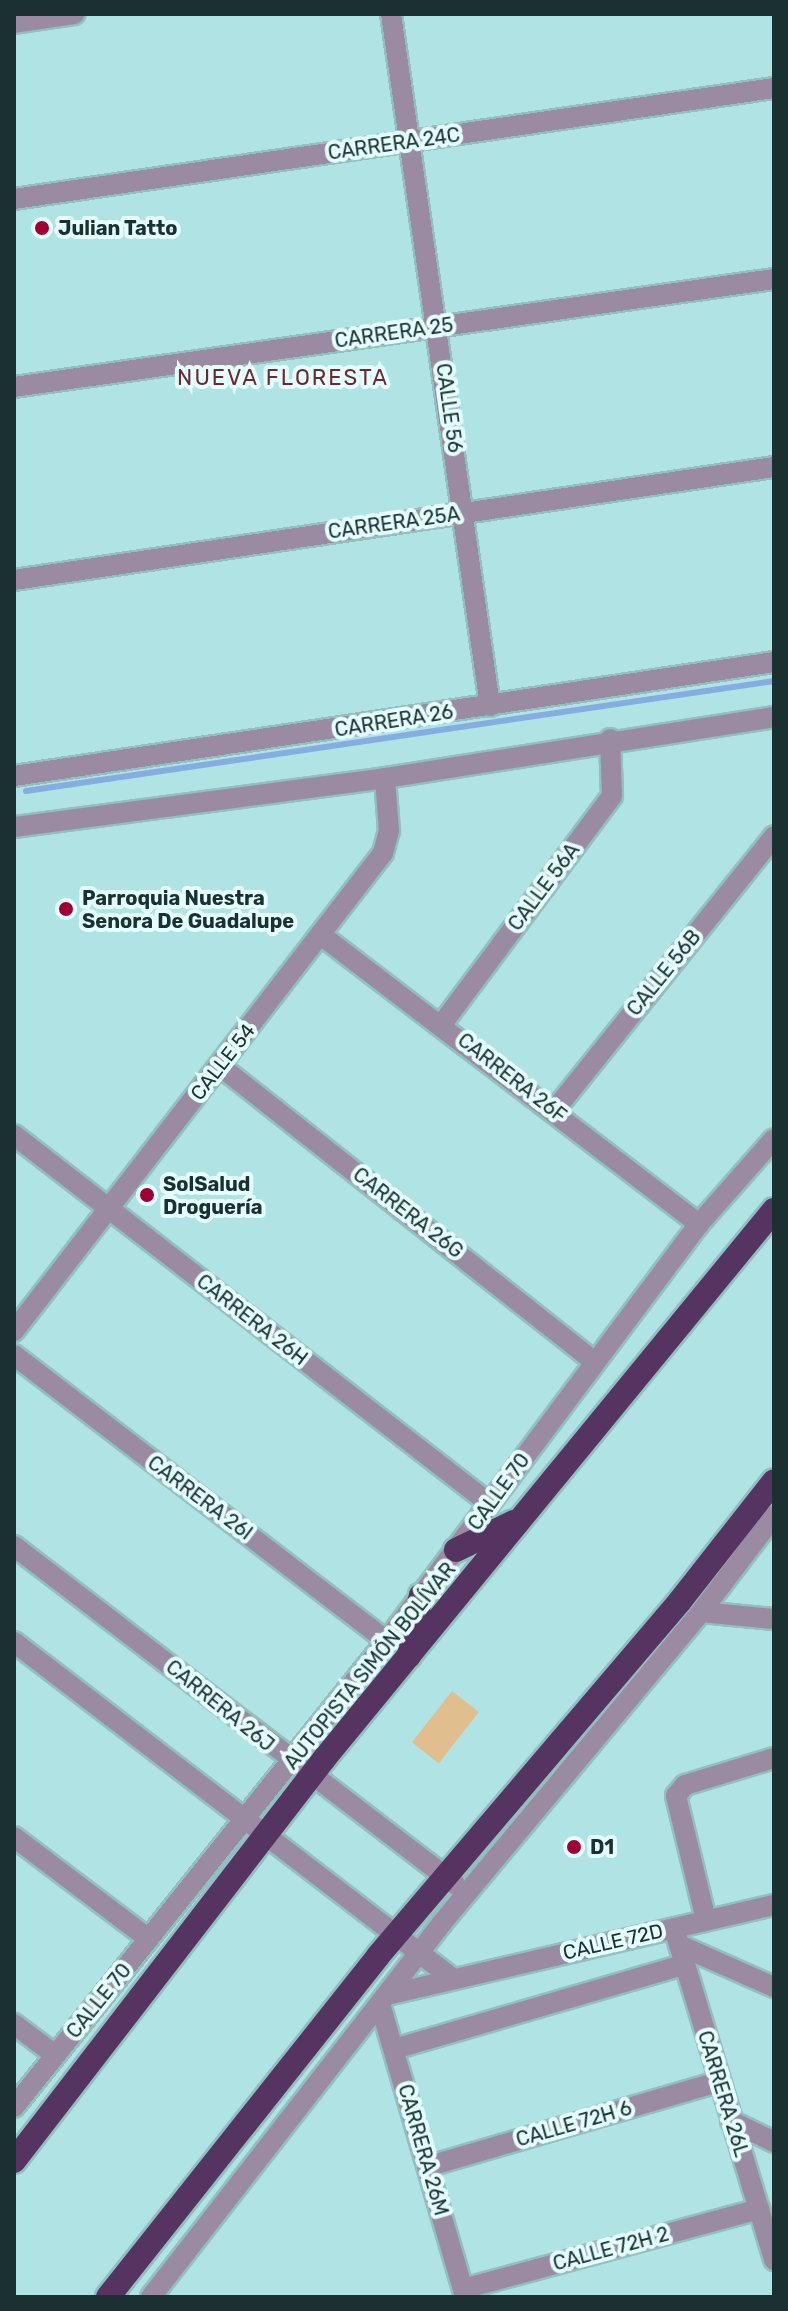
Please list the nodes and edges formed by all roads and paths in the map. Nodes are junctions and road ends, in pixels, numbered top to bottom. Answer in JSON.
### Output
{"nodes":[{"id":1,"x":74,"y":14,"type":"edge"},
{"id":2,"x":391,"y":14,"type":"edge"},
{"id":3,"x":14,"y":23,"type":"edge"},
{"id":4,"x":774,"y":88,"type":"edge"},
{"id":5,"x":408,"y":141,"type":"junction"},
{"id":6,"x":14,"y":199,"type":"edge"},
{"id":7,"x":774,"y":279,"type":"edge"},
{"id":8,"x":437,"y":327,"type":"junction"},
{"id":9,"x":14,"y":387,"type":"edge"},
{"id":10,"x":774,"y":467,"type":"edge"},
{"id":11,"x":463,"y":513,"type":"junction"},
{"id":12,"x":14,"y":580,"type":"edge"},
{"id":13,"x":774,"y":662,"type":"edge"},
{"id":14,"x":490,"y":706,"type":"junction"},
{"id":15,"x":774,"y":717,"type":"edge"},
{"id":16,"x":610,"y":739,"type":"junction"},
{"id":17,"x":14,"y":776,"type":"edge"},
{"id":18,"x":385,"y":778,"type":"junction"},
{"id":19,"x":14,"y":827,"type":"edge"},
{"id":20,"x":774,"y":836,"type":"edge"},
{"id":21,"x":321,"y":935,"type":"junction"},
{"id":22,"x":442,"y":1024,"type":"junction"},
{"id":23,"x":220,"y":1066,"type":"junction"},
{"id":24,"x":554,"y":1111,"type":"junction"},
{"id":25,"x":14,"y":1135,"type":"edge"},
{"id":26,"x":774,"y":1139,"type":"edge"},
{"id":27,"x":109,"y":1209,"type":"junction"},
{"id":28,"x":774,"y":1210,"type":"edge"},
{"id":29,"x":699,"y":1224,"type":"junction"},
{"id":30,"x":14,"y":1331,"type":"edge"},
{"id":31,"x":14,"y":1355,"type":"edge"},
{"id":32,"x":594,"y":1361,"type":"junction"},
{"id":33,"x":774,"y":1481,"type":"edge"},
{"id":34,"x":490,"y":1504,"type":"junction"},
{"id":35,"x":774,"y":1516,"type":"edge"},
{"id":36,"x":519,"y":1520,"type":"junction"},
{"id":37,"x":14,"y":1546,"type":"edge"},
{"id":38,"x":456,"y":1550,"type":"junction"},
{"id":39,"x":421,"y":1595,"type":"junction"},
{"id":40,"x":701,"y":1612,"type":"junction"},
{"id":41,"x":774,"y":1619,"type":"edge"},
{"id":42,"x":387,"y":1641,"type":"junction"},
{"id":43,"x":14,"y":1642,"type":"edge"},
{"id":44,"x":408,"y":1660,"type":"junction"},
{"id":45,"x":774,"y":1758,"type":"edge"},
{"id":46,"x":287,"y":1760,"type":"junction"},
{"id":47,"x":310,"y":1777,"type":"junction"},
{"id":48,"x":242,"y":1818,"type":"junction"},
{"id":49,"x":265,"y":1836,"type":"junction"},
{"id":50,"x":14,"y":1837,"type":"edge"},
{"id":51,"x":444,"y":1876,"type":"junction"},
{"id":52,"x":467,"y":1892,"type":"junction"},
{"id":53,"x":774,"y":1905,"type":"edge"},
{"id":54,"x":706,"y":1920,"type":"junction"},
{"id":55,"x":394,"y":1936,"type":"junction"},
{"id":56,"x":149,"y":1939,"type":"junction"},
{"id":57,"x":679,"y":1946,"type":"junction"},
{"id":58,"x":417,"y":1955,"type":"junction"},
{"id":59,"x":452,"y":1978,"type":"junction"},
{"id":60,"x":774,"y":1987,"type":"edge"},
{"id":61,"x":384,"y":2000,"type":"junction"},
{"id":62,"x":14,"y":2024,"type":"edge"},
{"id":63,"x":394,"y":2049,"type":"junction"},
{"id":64,"x":55,"y":2055,"type":"junction"},
{"id":65,"x":719,"y":2082,"type":"junction"},
{"id":66,"x":14,"y":2107,"type":"edge"},
{"id":67,"x":731,"y":2121,"type":"junction"},
{"id":68,"x":774,"y":2142,"type":"edge"},
{"id":69,"x":14,"y":2161,"type":"edge"},
{"id":70,"x":429,"y":2166,"type":"junction"},
{"id":71,"x":759,"y":2209,"type":"junction"},
{"id":72,"x":774,"y":2260,"type":"edge"},
{"id":73,"x":464,"y":2293,"type":"edge"},
{"id":74,"x":108,"y":2297,"type":"edge"},
{"id":75,"x":151,"y":2297,"type":"edge"}],
"edges":[{"from":1,"to":3,"type":"street"},
{"from":2,"to":5,"type":"street","name":"CALLE 56"},
{"from":4,"to":5,"type":"street","name":"CARRERA 24C"},
{"from":5,"to":6,"type":"street","name":"CARRERA 24C"},
{"from":5,"to":8,"type":"street","name":"CALLE 56"},
{"from":7,"to":8,"type":"street","name":"CARRERA 25"},
{"from":8,"to":9,"type":"street","name":"CARRERA 25"},
{"from":8,"to":11,"type":"street","name":"CALLE 56"},
{"from":10,"to":11,"type":"street","name":"CARRERA 25A"},
{"from":11,"to":12,"type":"street","name":"CARRERA 25A"},
{"from":11,"to":14,"type":"street","name":"CALLE 56"},
{"from":13,"to":14,"type":"street","name":"CARRERA 26"},
{"from":14,"to":17,"type":"street","name":"CARRERA 26"},
{"from":15,"to":16,"type":"street"},
{"from":16,"to":18,"type":"street"},
{"from":16,"to":22,"type":"street","name":"CALLE 56A"},
{"from":18,"to":19,"type":"street"},
{"from":18,"to":21,"type":"street","name":"CALLE 54"},
{"from":20,"to":24,"type":"street","name":"CALLE 56B"},
{"from":21,"to":22,"type":"street","name":"CARRERA 26F"},
{"from":21,"to":23,"type":"street","name":"CALLE 54"},
{"from":22,"to":24,"type":"street","name":"CARRERA 26F"},
{"from":23,"to":27,"type":"street","name":"CALLE 54"},
{"from":23,"to":32,"type":"street","name":"CARRERA 26G"},
{"from":24,"to":29,"type":"street","name":"CARRERA 26F"},
{"from":25,"to":27,"type":"street","name":"CARRERA 26H"},
{"from":26,"to":29,"type":"street","name":"CALLE 70"},
{"from":27,"to":30,"type":"street","name":"CALLE 54"},
{"from":27,"to":34,"type":"street","name":"CARRERA 26H"},
{"from":28,"to":36,"type":"highway","name":"AUTOPISTA SIMÓN BOLÍVAR"},
{"from":29,"to":32,"type":"street","name":"CALLE 70"},
{"from":31,"to":42,"type":"street","name":"CARRERA 26I"},
{"from":32,"to":34,"type":"street","name":"CALLE 70"},
{"from":33,"to":51,"type":"highway"},
{"from":34,"to":38,"type":"street","name":"CALLE 70"},
{"from":35,"to":40,"type":"street"},
{"from":36,"to":38,"type":"highway"},
{"from":36,"to":44,"type":"highway","name":"AUTOPISTA SIMÓN BOLÍVAR"},
{"from":37,"to":46,"type":"street","name":"CARRERA 26J"},
{"from":38,"to":39,"type":"street","name":"CALLE 70"},
{"from":39,"to":42,"type":"street","name":"CALLE 70"},
{"from":39,"to":44,"type":"highway"},
{"from":40,"to":41,"type":"street"},
{"from":40,"to":52,"type":"street"},
{"from":42,"to":46,"type":"street","name":"CALLE 70"},
{"from":43,"to":48,"type":"street"},
{"from":44,"to":47,"type":"highway","name":"AUTOPISTA SIMÓN BOLÍVAR"},
{"from":45,"to":54,"type":"street"},
{"from":46,"to":47,"type":"street","name":"CARRERA 26J"},
{"from":46,"to":48,"type":"street","name":"CALLE 70"},
{"from":47,"to":49,"type":"highway","name":"AUTOPISTA SIMÓN BOLÍVAR"},
{"from":47,"to":51,"type":"street","name":"CARRERA 26J"},
{"from":48,"to":49,"type":"street"},
{"from":48,"to":56,"type":"street","name":"CALLE 70"},
{"from":49,"to":55,"type":"street"},
{"from":49,"to":69,"type":"highway","name":"AUTOPISTA SIMÓN BOLÍVAR"},
{"from":50,"to":56,"type":"street"},
{"from":51,"to":52,"type":"street","name":"CARRERA 26J"},
{"from":51,"to":55,"type":"highway"},
{"from":52,"to":58,"type":"street"},
{"from":53,"to":54,"type":"street","name":"CALLE 72D"},
{"from":54,"to":57,"type":"street","name":"CALLE 72D"},
{"from":55,"to":58,"type":"street"},
{"from":55,"to":74,"type":"highway"},
{"from":56,"to":64,"type":"street","name":"CALLE 70"},
{"from":57,"to":59,"type":"street","name":"CALLE 72D"},
{"from":57,"to":60,"type":"street"},
{"from":57,"to":63,"type":"street"},
{"from":57,"to":65,"type":"street","name":"CARRERA 26L"},
{"from":58,"to":59,"type":"street"},
{"from":58,"to":61,"type":"street"},
{"from":59,"to":61,"type":"street","name":"CALLE 72D"},
{"from":61,"to":63,"type":"street","name":"CARRERA 26M"},
{"from":61,"to":75,"type":"street"},
{"from":62,"to":64,"type":"street"},
{"from":63,"to":70,"type":"street","name":"CARRERA 26M"},
{"from":64,"to":66,"type":"street","name":"CALLE 70"},
{"from":65,"to":67,"type":"street","name":"CARRERA 26L"},
{"from":65,"to":70,"type":"street","name":"CALLE 72H 6"},
{"from":67,"to":68,"type":"street"},
{"from":67,"to":71,"type":"street","name":"CARRERA 26L"},
{"from":70,"to":73,"type":"street","name":"CARRERA 26M"},
{"from":71,"to":72,"type":"street","name":"CARRERA 26L"},
{"from":71,"to":73,"type":"street","name":"CALLE 72H 2"}]}
